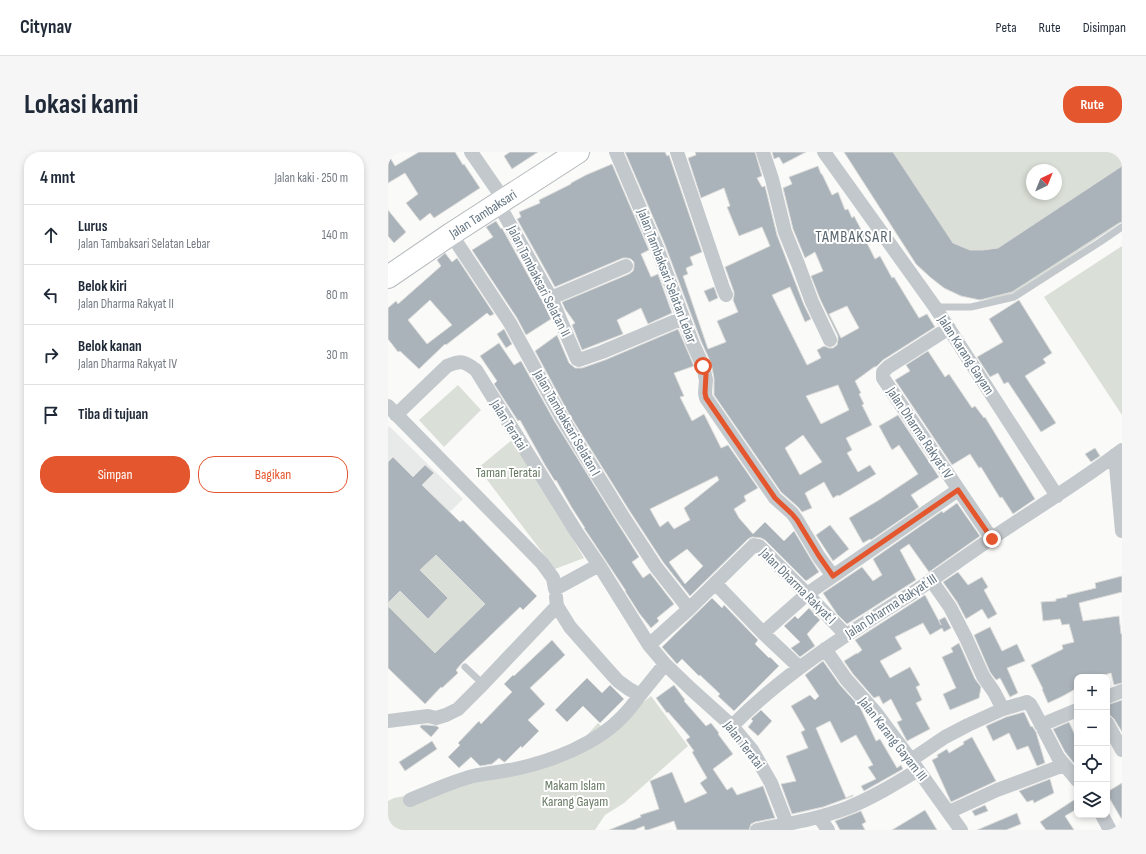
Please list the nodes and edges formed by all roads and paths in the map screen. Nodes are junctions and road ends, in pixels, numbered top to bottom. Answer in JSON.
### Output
{"nodes":[{"id":1,"x":471,"y":152,"type":"edge"},
{"id":2,"x":578,"y":152,"type":"edge"},
{"id":3,"x":616,"y":152,"type":"edge"},
{"id":4,"x":677,"y":152,"type":"edge"},
{"id":5,"x":763,"y":152,"type":"edge"},
{"id":6,"x":824,"y":152,"type":"edge"},
{"id":7,"x":501,"y":202,"type":"junction"},
{"id":8,"x":1122,"y":227,"type":"edge"},
{"id":9,"x":451,"y":234,"type":"junction"},
{"id":10,"x":626,"y":266,"type":"dead end"},
{"id":11,"x":388,"y":277,"type":"edge"},
{"id":12,"x":726,"y":295,"type":"dead end"},
{"id":13,"x":550,"y":298,"type":"junction"},
{"id":14,"x":935,"y":307,"type":"junction"},
{"id":15,"x":683,"y":318,"type":"junction"},
{"id":16,"x":949,"y":328,"type":"junction"},
{"id":17,"x":830,"y":340,"type":"dead end"},
{"id":18,"x":392,"y":411,"type":"edge"},
{"id":19,"x":1119,"y":453,"type":"edge"},
{"id":20,"x":958,"y":490,"type":"junction"},
{"id":21,"x":1057,"y":496,"type":"junction"},
{"id":22,"x":1122,"y":530,"type":"edge"},
{"id":23,"x":992,"y":539,"type":"junction"},
{"id":24,"x":600,"y":565,"type":"junction"},
{"id":25,"x":833,"y":576,"type":"junction"},
{"id":26,"x":931,"y":580,"type":"junction"},
{"id":27,"x":715,"y":583,"type":"junction"},
{"id":28,"x":555,"y":590,"type":"junction"},
{"id":29,"x":807,"y":594,"type":"junction"},
{"id":30,"x":557,"y":606,"type":"junction"},
{"id":31,"x":689,"y":609,"type":"junction"},
{"id":32,"x":762,"y":632,"type":"junction"},
{"id":33,"x":846,"y":635,"type":"junction"},
{"id":34,"x":649,"y":645,"type":"junction"},
{"id":35,"x":825,"y":648,"type":"junction"},
{"id":36,"x":665,"y":664,"type":"junction"},
{"id":37,"x":465,"y":667,"type":"dead end"},
{"id":38,"x":799,"y":667,"type":"junction"},
{"id":39,"x":483,"y":684,"type":"junction"},
{"id":40,"x":1122,"y":690,"type":"edge"},
{"id":41,"x":640,"y":694,"type":"junction"},
{"id":42,"x":1110,"y":696,"type":"edge"},
{"id":43,"x":1003,"y":708,"type":"junction"},
{"id":44,"x":1074,"y":711,"type":"edge"},
{"id":45,"x":388,"y":721,"type":"edge"},
{"id":46,"x":1041,"y":725,"type":"junction"},
{"id":47,"x":732,"y":726,"type":"junction"},
{"id":48,"x":1110,"y":728,"type":"edge"},
{"id":49,"x":1122,"y":750,"type":"edge"},
{"id":50,"x":914,"y":765,"type":"junction"},
{"id":51,"x":1064,"y":765,"type":"junction"},
{"id":52,"x":1074,"y":777,"type":"edge"},
{"id":53,"x":410,"y":800,"type":"dead end"},
{"id":54,"x":949,"y":812,"type":"junction"},
{"id":55,"x":819,"y":817,"type":"junction"},
{"id":56,"x":1104,"y":818,"type":"edge"},
{"id":57,"x":787,"y":824,"type":"junction"},
{"id":58,"x":757,"y":830,"type":"edge"},
{"id":59,"x":828,"y":830,"type":"edge"},
{"id":60,"x":961,"y":830,"type":"edge"},
{"id":61,"x":1110,"y":830,"type":"edge"}],
"edges":[{"from":1,"to":7,"type":"street","name":"Jalan Tambaksari Selatan II"},
{"from":2,"to":7,"type":"main road","name":"Jalan Tambaksari"},
{"from":3,"to":15,"type":"street","name":"Jalan Tambaksari Selatan Lebar"},
{"from":4,"to":12,"type":"street"},
{"from":5,"to":17,"type":"street"},
{"from":6,"to":14,"type":"street","name":"Jalan Karang Gayam"},
{"from":7,"to":9,"type":"main road","name":"Jalan Tambaksari"},
{"from":7,"to":13,"type":"street","name":"Jalan Tambaksari Selatan II"},
{"from":8,"to":14,"type":"lane"},
{"from":9,"to":11,"type":"main road","name":"Jalan Tambaksari"},
{"from":9,"to":31,"type":"street","name":"Jalan Tambaksari Selatan I"},
{"from":10,"to":13,"type":"street"},
{"from":13,"to":15,"type":"street","name":"Jalan Tambaksari Selatan II"},
{"from":14,"to":16,"type":"street","name":"Jalan Karang Gayam"},
{"from":15,"to":25,"type":"street","name":"Jalan Tambaksari Selatan Lebar"},
{"from":16,"to":20,"type":"street","name":"Jalan Dharma Rakyat IV"},
{"from":16,"to":21,"type":"street","name":"Jalan Karang Gayam"},
{"from":18,"to":24,"type":"street","name":"Jalan Teratai"},
{"from":18,"to":28,"type":"street","name":"Jalan Teratai"},
{"from":19,"to":21,"type":"street"},
{"from":19,"to":22,"type":"street"},
{"from":20,"to":23,"type":"street","name":"Jalan Dharma Rakyat IV"},
{"from":20,"to":25,"type":"street"},
{"from":21,"to":23,"type":"street","name":"Jalan Dharma Rakyat III"},
{"from":23,"to":26,"type":"street","name":"Jalan Dharma Rakyat III"},
{"from":24,"to":28,"type":"street"},
{"from":24,"to":34,"type":"street","name":"Jalan Teratai"},
{"from":25,"to":29,"type":"street"},
{"from":26,"to":33,"type":"street","name":"Jalan Dharma Rakyat III"},
{"from":26,"to":43,"type":"street"},
{"from":27,"to":29,"type":"street","name":"Jalan Dharma Rakyat I"},
{"from":27,"to":31,"type":"street","name":"Jalan Dharma Rakyat I"},
{"from":27,"to":32,"type":"street"},
{"from":28,"to":30,"type":"street","name":"Jalan Teratai"},
{"from":29,"to":32,"type":"street"},
{"from":29,"to":33,"type":"street","name":"Jalan Dharma Rakyat I"},
{"from":30,"to":39,"type":"street"},
{"from":30,"to":41,"type":"street","name":"Jalan Teratai"},
{"from":31,"to":34,"type":"street","name":"Jalan Dharma Rakyat I"},
{"from":32,"to":38,"type":"street"},
{"from":33,"to":35,"type":"street","name":"Jalan Dharma Rakyat III"},
{"from":34,"to":36,"type":"street","name":"Jalan Teratai"},
{"from":35,"to":38,"type":"street","name":"Jalan Dharma Rakyat III"},
{"from":35,"to":50,"type":"street","name":"Jalan Karang Gayam III"},
{"from":36,"to":41,"type":"street"},
{"from":36,"to":47,"type":"street","name":"Jalan Teratai"},
{"from":37,"to":39,"type":"lane"},
{"from":38,"to":47,"type":"street","name":"Jalan Dharma Rakyat III"},
{"from":39,"to":45,"type":"street"},
{"from":40,"to":42,"type":"street"},
{"from":41,"to":53,"type":"street"},
{"from":43,"to":46,"type":"street"},
{"from":43,"to":50,"type":"street"},
{"from":44,"to":46,"type":"street"},
{"from":46,"to":51,"type":"street"},
{"from":47,"to":57,"type":"street","name":"Jalan Teratai"},
{"from":48,"to":49,"type":"street"},
{"from":50,"to":54,"type":"street","name":"Jalan Karang Gayam III"},
{"from":50,"to":55,"type":"street"},
{"from":51,"to":52,"type":"street"},
{"from":51,"to":54,"type":"street"},
{"from":54,"to":60,"type":"street","name":"Jalan Karang Gayam III"},
{"from":55,"to":57,"type":"street"},
{"from":55,"to":59,"type":"street"},
{"from":56,"to":61,"type":"street"},
{"from":57,"to":58,"type":"street"}]}
